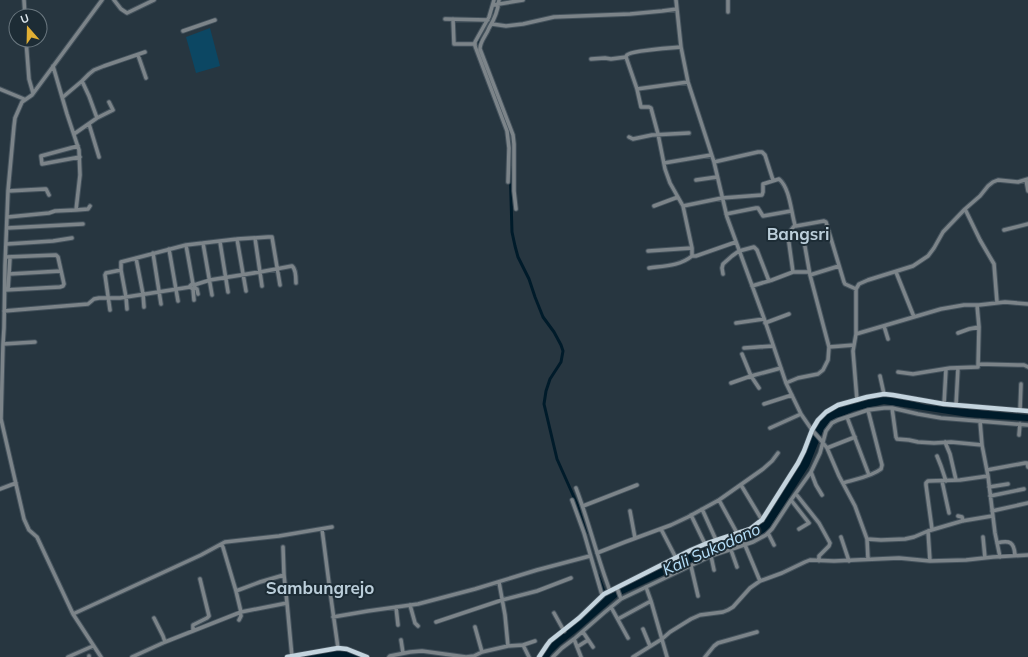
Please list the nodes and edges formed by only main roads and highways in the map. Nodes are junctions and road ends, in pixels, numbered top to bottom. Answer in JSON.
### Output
{"nodes":[{"id":1,"x":1028,"y":411,"type":"edge"},
{"id":2,"x":290,"y":657,"type":"edge"},
{"id":3,"x":367,"y":657,"type":"edge"},
{"id":4,"x":540,"y":657,"type":"edge"}],
"edges":[{"from":1,"to":4,"type":"main road"},
{"from":2,"to":3,"type":"main road"}]}
